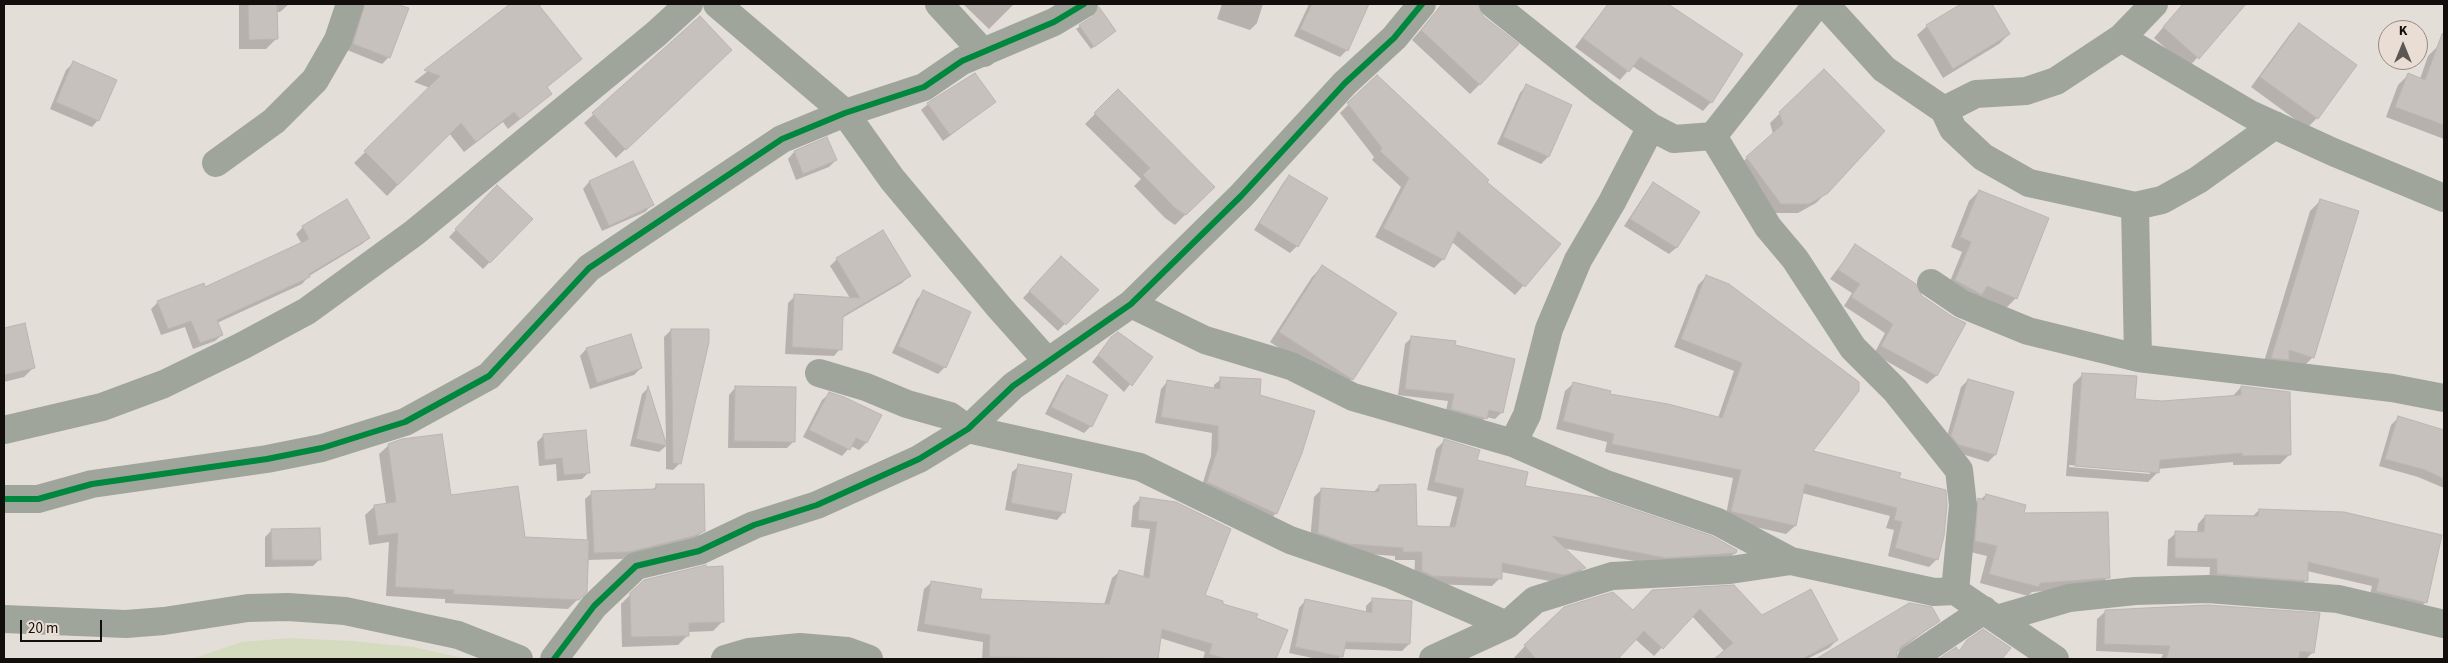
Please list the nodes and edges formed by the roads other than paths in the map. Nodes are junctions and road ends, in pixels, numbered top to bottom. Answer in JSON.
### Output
{"nodes":[{"id":1,"x":350,"y":4,"type":"edge"},
{"id":2,"x":689,"y":4,"type":"edge"},
{"id":3,"x":717,"y":4,"type":"edge"},
{"id":4,"x":939,"y":4,"type":"edge"},
{"id":5,"x":1084,"y":4,"type":"edge"},
{"id":6,"x":1422,"y":4,"type":"edge"},
{"id":7,"x":1493,"y":4,"type":"edge"},
{"id":8,"x":1817,"y":4,"type":"edge"},
{"id":9,"x":1825,"y":4,"type":"edge"},
{"id":10,"x":2154,"y":4,"type":"edge"},
{"id":11,"x":2121,"y":38,"type":"junction"},
{"id":12,"x":984,"y":53,"type":"junction"},
{"id":13,"x":1944,"y":110,"type":"junction"},
{"id":14,"x":845,"y":113,"type":"junction"},
{"id":15,"x":2275,"y":125,"type":"junction"},
{"id":16,"x":1651,"y":127,"type":"junction"},
{"id":17,"x":1713,"y":136,"type":"junction"},
{"id":18,"x":216,"y":163,"type":"dead end"},
{"id":19,"x":2444,"y":198,"type":"edge"},
{"id":20,"x":2135,"y":206,"type":"junction"},
{"id":21,"x":1931,"y":284,"type":"dead end"},
{"id":22,"x":1131,"y":304,"type":"junction"},
{"id":23,"x":2138,"y":358,"type":"junction"},
{"id":24,"x":1048,"y":362,"type":"junction"},
{"id":25,"x":819,"y":373,"type":"dead end"},
{"id":26,"x":2444,"y":398,"type":"edge"},
{"id":27,"x":968,"y":429,"type":"junction"},
{"id":28,"x":4,"y":430,"type":"edge"},
{"id":29,"x":1513,"y":443,"type":"junction"},
{"id":30,"x":4,"y":500,"type":"edge"},
{"id":31,"x":1791,"y":561,"type":"junction"},
{"id":32,"x":1954,"y":591,"type":"junction"},
{"id":33,"x":1990,"y":615,"type":"junction"},
{"id":34,"x":4,"y":619,"type":"edge"},
{"id":35,"x":2444,"y":624,"type":"edge"},
{"id":36,"x":1507,"y":625,"type":"junction"},
{"id":37,"x":519,"y":659,"type":"edge"},
{"id":38,"x":554,"y":659,"type":"edge"},
{"id":39,"x":725,"y":659,"type":"edge"},
{"id":40,"x":870,"y":659,"type":"edge"},
{"id":41,"x":1433,"y":659,"type":"edge"},
{"id":42,"x":1911,"y":659,"type":"edge"},
{"id":43,"x":2055,"y":659,"type":"edge"}],
"edges":[{"from":1,"to":18,"type":"street"},
{"from":2,"to":28,"type":"street"},
{"from":3,"to":14,"type":"street"},
{"from":4,"to":12,"type":"street"},
{"from":5,"to":12,"type":"street"},
{"from":6,"to":22,"type":"street"},
{"from":7,"to":16,"type":"street"},
{"from":8,"to":17,"type":"street"},
{"from":9,"to":13,"type":"street"},
{"from":10,"to":11,"type":"street"},
{"from":11,"to":13,"type":"street"},
{"from":11,"to":15,"type":"street"},
{"from":12,"to":14,"type":"street"},
{"from":13,"to":20,"type":"street"},
{"from":14,"to":24,"type":"street"},
{"from":14,"to":30,"type":"street"},
{"from":15,"to":19,"type":"street"},
{"from":15,"to":20,"type":"street"},
{"from":16,"to":17,"type":"street"},
{"from":16,"to":29,"type":"street"},
{"from":17,"to":32,"type":"street"},
{"from":20,"to":23,"type":"street"},
{"from":21,"to":23,"type":"street"},
{"from":22,"to":24,"type":"street"},
{"from":22,"to":29,"type":"street"},
{"from":23,"to":26,"type":"street"},
{"from":24,"to":27,"type":"street"},
{"from":25,"to":27,"type":"street"},
{"from":27,"to":36,"type":"street"},
{"from":27,"to":38,"type":"street"},
{"from":29,"to":31,"type":"street"},
{"from":31,"to":32,"type":"street"},
{"from":31,"to":36,"type":"street"},
{"from":32,"to":33,"type":"street"},
{"from":33,"to":35,"type":"street"},
{"from":33,"to":42,"type":"street"},
{"from":33,"to":43,"type":"street"},
{"from":34,"to":37,"type":"street"},
{"from":36,"to":41,"type":"street"},
{"from":39,"to":40,"type":"street"}]}
